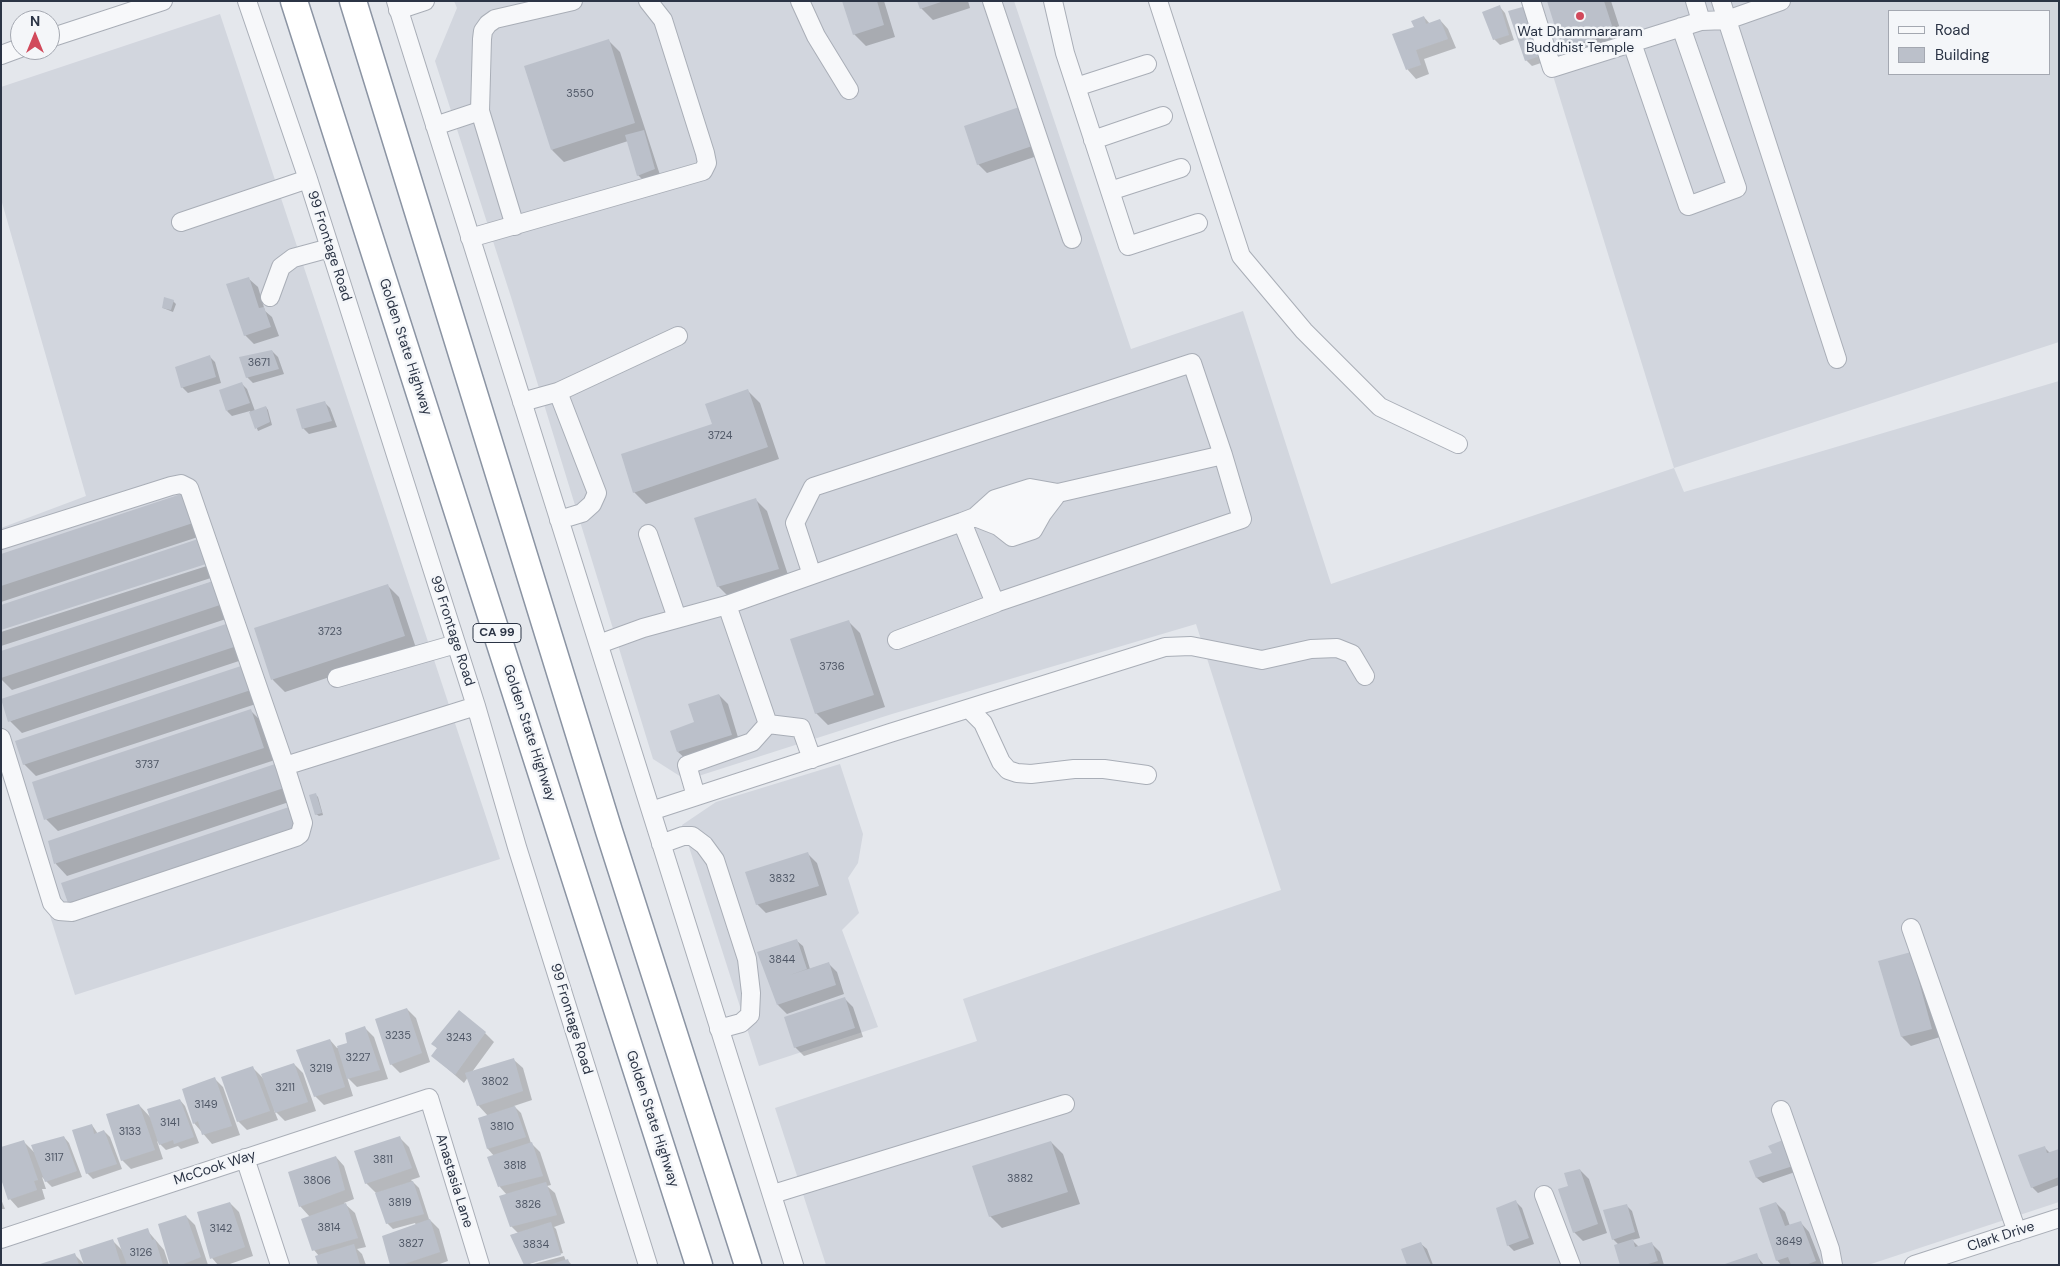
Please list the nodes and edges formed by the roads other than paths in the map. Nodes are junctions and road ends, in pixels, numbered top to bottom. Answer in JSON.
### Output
{"nodes":[{"id":1,"x":163,"y":1,"type":"edge"},
{"id":2,"x":247,"y":1,"type":"edge"},
{"id":3,"x":294,"y":1,"type":"edge"},
{"id":4,"x":353,"y":1,"type":"edge"},
{"id":5,"x":425,"y":1,"type":"edge"},
{"id":6,"x":573,"y":1,"type":"edge"},
{"id":7,"x":648,"y":1,"type":"edge"},
{"id":8,"x":800,"y":1,"type":"edge"},
{"id":9,"x":992,"y":1,"type":"edge"},
{"id":10,"x":1053,"y":1,"type":"edge"},
{"id":11,"x":1158,"y":1,"type":"edge"},
{"id":12,"x":1531,"y":1,"type":"edge"},
{"id":13,"x":1695,"y":1,"type":"edge"},
{"id":14,"x":1721,"y":1,"type":"edge"},
{"id":15,"x":1781,"y":1,"type":"edge"},
{"id":16,"x":397,"y":6,"type":"edge"},
{"id":17,"x":1727,"y":20,"type":"junction"},
{"id":18,"x":1701,"y":21,"type":"junction"},
{"id":19,"x":1682,"y":27,"type":"junction"},
{"id":20,"x":60,"y":35,"type":"edge"},
{"id":21,"x":1632,"y":43,"type":"junction"},
{"id":22,"x":1148,"y":64,"type":"dead end"},
{"id":23,"x":1076,"y":87,"type":"junction"},
{"id":24,"x":848,"y":90,"type":"dead end"},
{"id":25,"x":480,"y":111,"type":"junction"},
{"id":26,"x":1164,"y":116,"type":"dead end"},
{"id":27,"x":435,"y":126,"type":"junction"},
{"id":28,"x":1093,"y":140,"type":"junction"},
{"id":29,"x":1181,"y":168,"type":"dead end"},
{"id":30,"x":308,"y":179,"type":"junction"},
{"id":31,"x":1110,"y":191,"type":"junction"},
{"id":32,"x":180,"y":222,"type":"dead end"},
{"id":33,"x":1198,"y":223,"type":"dead end"},
{"id":34,"x":515,"y":226,"type":"junction"},
{"id":35,"x":470,"y":238,"type":"junction"},
{"id":36,"x":1072,"y":239,"type":"dead end"},
{"id":37,"x":330,"y":248,"type":"junction"},
{"id":38,"x":270,"y":297,"type":"dead end"},
{"id":39,"x":678,"y":336,"type":"dead end"},
{"id":40,"x":1837,"y":358,"type":"dead end"},
{"id":41,"x":558,"y":392,"type":"junction"},
{"id":42,"x":522,"y":402,"type":"junction"},
{"id":43,"x":1458,"y":444,"type":"dead end"},
{"id":44,"x":1224,"y":455,"type":"junction"},
{"id":45,"x":1058,"y":493,"type":"junction"},
{"id":46,"x":559,"y":520,"type":"junction"},
{"id":47,"x":969,"y":520,"type":"junction"},
{"id":48,"x":648,"y":534,"type":"dead end"},
{"id":49,"x":1,"y":540,"type":"edge"},
{"id":50,"x":812,"y":575,"type":"junction"},
{"id":51,"x":996,"y":603,"type":"junction"},
{"id":52,"x":727,"y":605,"type":"junction"},
{"id":53,"x":677,"y":618,"type":"junction"},
{"id":54,"x":897,"y":640,"type":"dead end"},
{"id":55,"x":456,"y":644,"type":"junction"},
{"id":56,"x":599,"y":644,"type":"junction"},
{"id":57,"x":1365,"y":676,"type":"dead end"},
{"id":58,"x":337,"y":678,"type":"dead end"},
{"id":59,"x":476,"y":706,"type":"junction"},
{"id":60,"x":969,"y":709,"type":"junction"},
{"id":61,"x":768,"y":724,"type":"junction"},
{"id":62,"x":1,"y":738,"type":"edge"},
{"id":63,"x":812,"y":759,"type":"junction"},
{"id":64,"x":285,"y":766,"type":"junction"},
{"id":65,"x":1147,"y":775,"type":"dead end"},
{"id":66,"x":696,"y":796,"type":"junction"},
{"id":67,"x":650,"y":811,"type":"junction"},
{"id":68,"x":661,"y":844,"type":"junction"},
{"id":69,"x":1911,"y":928,"type":"dead end"},
{"id":70,"x":719,"y":1029,"type":"junction"},
{"id":71,"x":429,"y":1098,"type":"joint"},
{"id":72,"x":1065,"y":1104,"type":"dead end"},
{"id":73,"x":1781,"y":1110,"type":"dead end"},
{"id":74,"x":245,"y":1158,"type":"junction"},
{"id":75,"x":773,"y":1194,"type":"junction"},
{"id":76,"x":1544,"y":1195,"type":"dead end"},
{"id":77,"x":2059,"y":1218,"type":"edge"},
{"id":78,"x":2016,"y":1232,"type":"junction"},
{"id":79,"x":1,"y":1239,"type":"edge"},
{"id":80,"x":280,"y":1265,"type":"edge"},
{"id":81,"x":480,"y":1265,"type":"edge"},
{"id":82,"x":648,"y":1265,"type":"edge"},
{"id":83,"x":699,"y":1265,"type":"edge"},
{"id":84,"x":748,"y":1265,"type":"edge"},
{"id":85,"x":794,"y":1265,"type":"edge"},
{"id":86,"x":1571,"y":1265,"type":"edge"},
{"id":87,"x":1833,"y":1265,"type":"edge"},
{"id":88,"x":1914,"y":1265,"type":"edge"}],
"edges":[{"from":1,"to":20,"type":"street"},
{"from":2,"to":30,"type":"street","name":"99 Frontage Road"},
{"from":3,"to":83,"type":"highway","name":"Golden State Highway","number":"CA 99"},
{"from":4,"to":84,"type":"highway"},
{"from":5,"to":16,"type":"street"},
{"from":6,"to":25,"type":"street"},
{"from":7,"to":34,"type":"street"},
{"from":8,"to":24,"type":"street"},
{"from":9,"to":36,"type":"street"},
{"from":10,"to":23,"type":"street"},
{"from":11,"to":43,"type":"street"},
{"from":12,"to":21,"type":"street"},
{"from":13,"to":18,"type":"street"},
{"from":14,"to":17,"type":"street"},
{"from":15,"to":17,"type":"street"},
{"from":16,"to":27,"type":"street"},
{"from":17,"to":18,"type":"street"},
{"from":17,"to":40,"type":"street"},
{"from":18,"to":19,"type":"street"},
{"from":19,"to":21,"type":"street"},
{"from":19,"to":21,"type":"street"},
{"from":22,"to":23,"type":"street"},
{"from":23,"to":28,"type":"street"},
{"from":25,"to":27,"type":"street"},
{"from":25,"to":34,"type":"street"},
{"from":26,"to":28,"type":"street"},
{"from":27,"to":35,"type":"street"},
{"from":28,"to":31,"type":"street"},
{"from":29,"to":31,"type":"street"},
{"from":30,"to":32,"type":"street"},
{"from":30,"to":37,"type":"street","name":"99 Frontage Road"},
{"from":31,"to":33,"type":"street"},
{"from":34,"to":35,"type":"street"},
{"from":35,"to":42,"type":"street"},
{"from":37,"to":38,"type":"street"},
{"from":37,"to":55,"type":"street","name":"99 Frontage Road"},
{"from":39,"to":41,"type":"street"},
{"from":41,"to":42,"type":"street"},
{"from":41,"to":46,"type":"street"},
{"from":42,"to":46,"type":"street"},
{"from":44,"to":45,"type":"street"},
{"from":44,"to":50,"type":"street"},
{"from":44,"to":51,"type":"street"},
{"from":45,"to":47,"type":"street"},
{"from":45,"to":47,"type":"street"},
{"from":46,"to":56,"type":"street"},
{"from":47,"to":50,"type":"street"},
{"from":47,"to":51,"type":"street"},
{"from":48,"to":53,"type":"street"},
{"from":49,"to":64,"type":"street"},
{"from":50,"to":52,"type":"street"},
{"from":51,"to":54,"type":"street"},
{"from":52,"to":53,"type":"street"},
{"from":52,"to":61,"type":"street"},
{"from":53,"to":56,"type":"street"},
{"from":55,"to":58,"type":"street"},
{"from":55,"to":59,"type":"street","name":"99 Frontage Road"},
{"from":56,"to":67,"type":"street"},
{"from":57,"to":60,"type":"street"},
{"from":59,"to":64,"type":"street"},
{"from":59,"to":82,"type":"street","name":"99 Frontage Road"},
{"from":60,"to":63,"type":"street"},
{"from":60,"to":65,"type":"street"},
{"from":61,"to":63,"type":"street"},
{"from":61,"to":66,"type":"street"},
{"from":62,"to":64,"type":"street"},
{"from":63,"to":66,"type":"street"},
{"from":66,"to":67,"type":"street"},
{"from":67,"to":68,"type":"street"},
{"from":68,"to":70,"type":"street"},
{"from":68,"to":70,"type":"street"},
{"from":69,"to":78,"type":"street"},
{"from":70,"to":75,"type":"street"},
{"from":71,"to":74,"type":"street","name":"McCook Way"},
{"from":71,"to":81,"type":"street","name":"Anastasia Lane"},
{"from":72,"to":75,"type":"street"},
{"from":73,"to":87,"type":"street"},
{"from":74,"to":79,"type":"street","name":"McCook Way"},
{"from":74,"to":80,"type":"street"},
{"from":75,"to":85,"type":"street"},
{"from":76,"to":86,"type":"street"},
{"from":77,"to":78,"type":"street","name":"Clark Drive"},
{"from":78,"to":88,"type":"street","name":"Clark Drive"}]}
